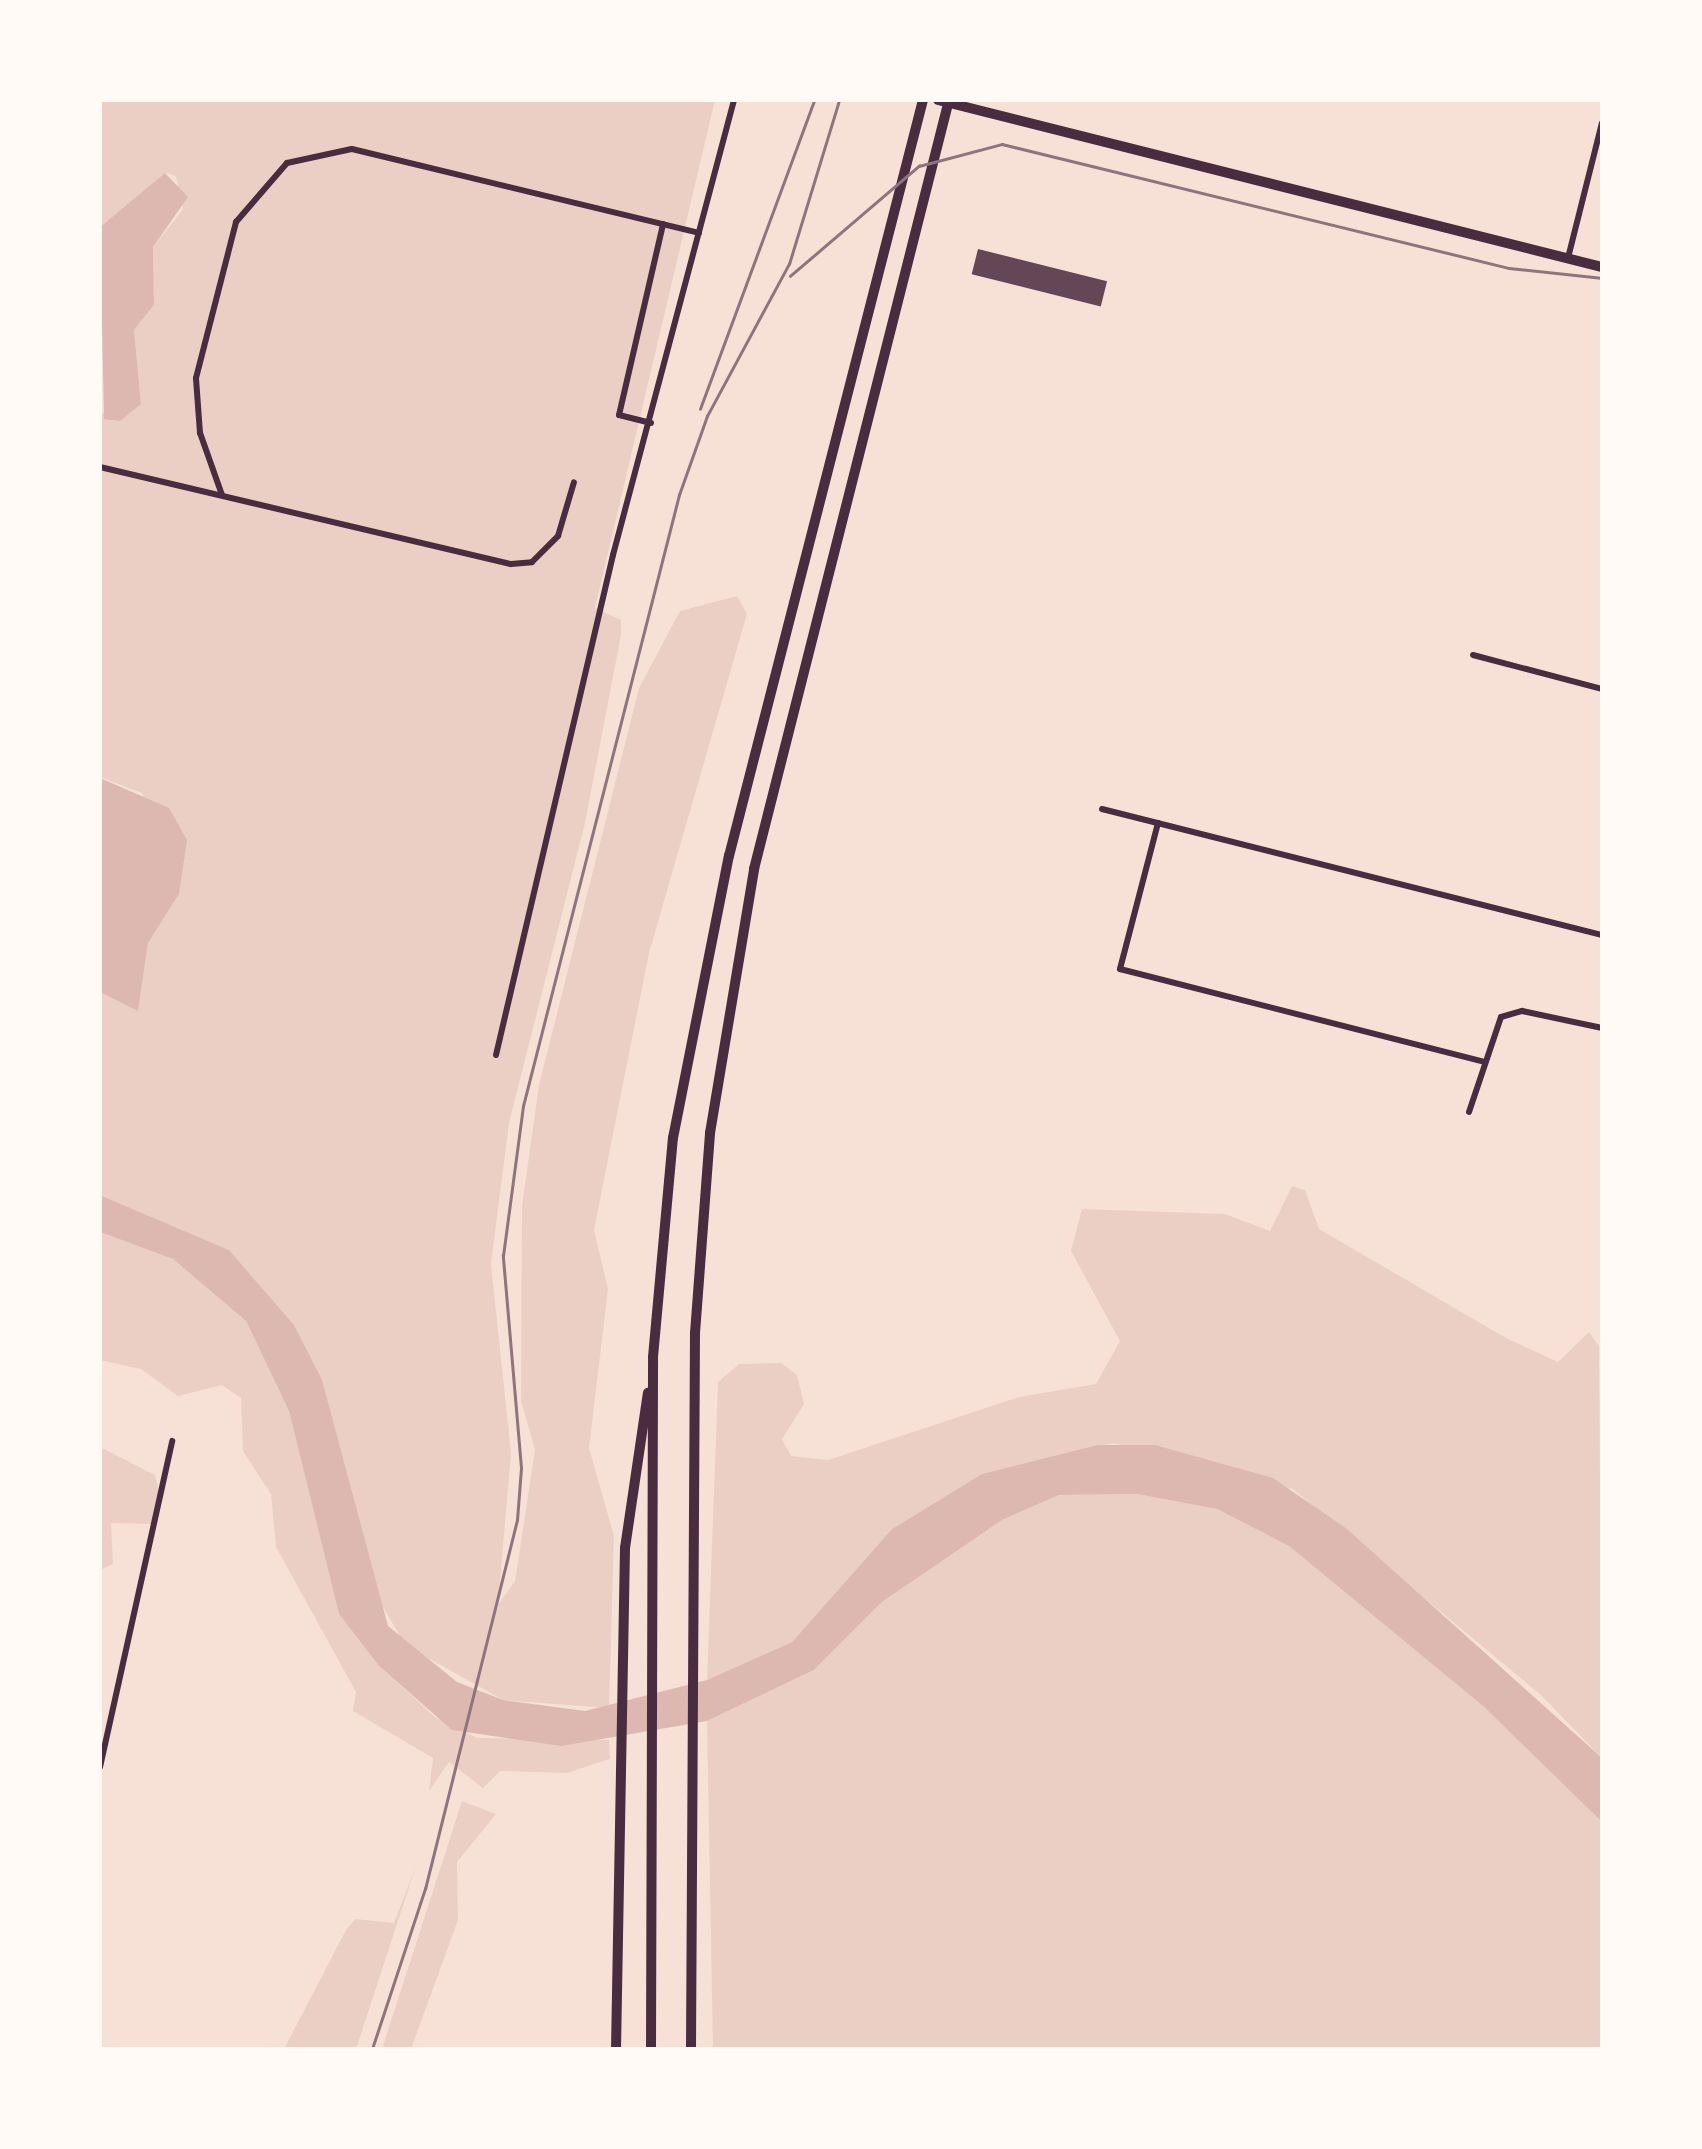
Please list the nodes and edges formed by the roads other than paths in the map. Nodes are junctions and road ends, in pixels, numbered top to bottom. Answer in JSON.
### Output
{"nodes":[{"id":1,"x":734,"y":100,"type":"edge"},
{"id":2,"x":923,"y":100,"type":"edge"},
{"id":3,"x":945,"y":101,"type":"edge"},
{"id":4,"x":1602,"y":123,"type":"edge"},
{"id":5,"x":663,"y":224,"type":"junction"},
{"id":6,"x":700,"y":233,"type":"junction"},
{"id":7,"x":1568,"y":258,"type":"junction"},
{"id":8,"x":1602,"y":267,"type":"edge"},
{"id":9,"x":651,"y":424,"type":"junction"},
{"id":10,"x":100,"y":467,"type":"edge"},
{"id":11,"x":574,"y":482,"type":"dead end"},
{"id":12,"x":222,"y":495,"type":"junction"},
{"id":13,"x":1473,"y":655,"type":"dead end"},
{"id":14,"x":1602,"y":688,"type":"edge"},
{"id":15,"x":1102,"y":809,"type":"dead end"},
{"id":16,"x":1158,"y":823,"type":"junction"},
{"id":17,"x":1602,"y":935,"type":"edge"},
{"id":18,"x":1602,"y":1028,"type":"edge"},
{"id":19,"x":496,"y":1055,"type":"dead end"},
{"id":20,"x":1482,"y":1061,"type":"junction"},
{"id":21,"x":1469,"y":1112,"type":"dead end"},
{"id":22,"x":654,"y":1357,"type":"junction"},
{"id":23,"x":172,"y":1441,"type":"dead end"},
{"id":24,"x":100,"y":1767,"type":"edge"},
{"id":25,"x":616,"y":2049,"type":"edge"},
{"id":26,"x":651,"y":2049,"type":"edge"},
{"id":27,"x":691,"y":2049,"type":"edge"}],
"edges":[{"from":1,"to":6,"type":"street"},
{"from":2,"to":22,"type":"main road"},
{"from":3,"to":7,"type":"main road"},
{"from":3,"to":27,"type":"main road"},
{"from":4,"to":7,"type":"street"},
{"from":5,"to":6,"type":"street"},
{"from":5,"to":9,"type":"street"},
{"from":5,"to":12,"type":"street"},
{"from":6,"to":9,"type":"street"},
{"from":7,"to":8,"type":"main road"},
{"from":9,"to":19,"type":"street"},
{"from":10,"to":12,"type":"street"},
{"from":11,"to":12,"type":"street"},
{"from":13,"to":14,"type":"street"},
{"from":15,"to":16,"type":"street"},
{"from":16,"to":17,"type":"street"},
{"from":16,"to":20,"type":"street"},
{"from":18,"to":20,"type":"street"},
{"from":20,"to":21,"type":"street"},
{"from":22,"to":25,"type":"main road"},
{"from":22,"to":26,"type":"main road"},
{"from":23,"to":24,"type":"street"}]}
